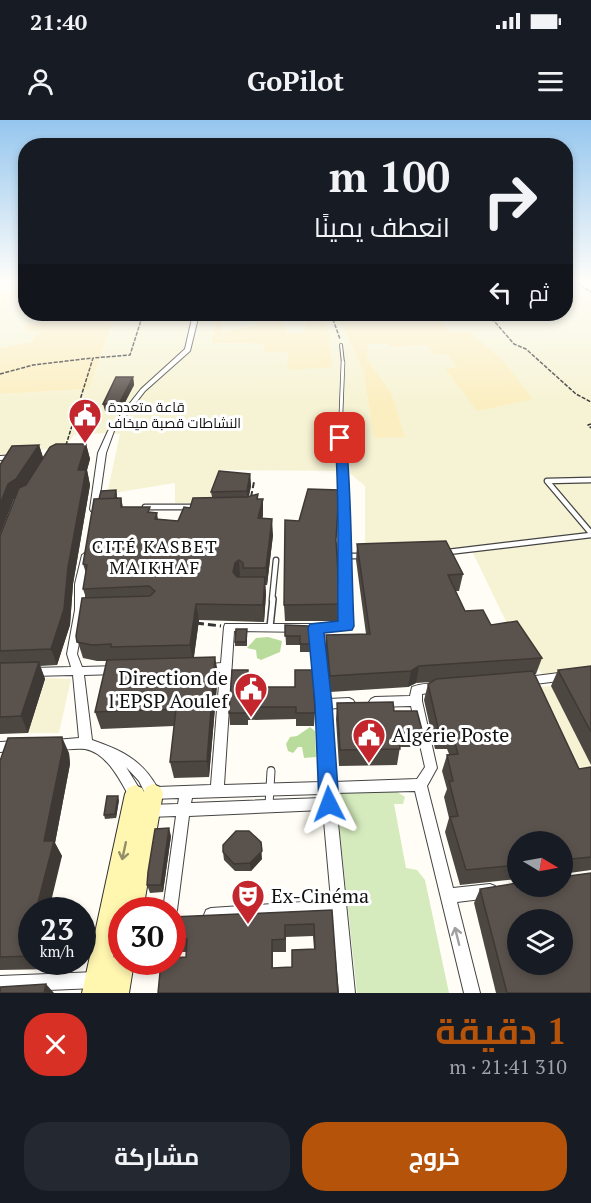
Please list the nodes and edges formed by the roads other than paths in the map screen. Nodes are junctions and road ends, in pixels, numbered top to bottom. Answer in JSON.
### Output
{"nodes":[{"id":1,"x":194,"y":323,"type":"edge"},
{"id":2,"x":342,"y":345,"type":"road end"},
{"id":3,"x":23,"y":457,"type":"edge"},
{"id":4,"x":0,"y":458,"type":"edge"},
{"id":5,"x":591,"y":480,"type":"edge"},
{"id":6,"x":345,"y":488,"type":"joint"},
{"id":7,"x":137,"y":507,"type":"edge"},
{"id":8,"x":206,"y":507,"type":"edge"},
{"id":9,"x":96,"y":513,"type":"edge"},
{"id":10,"x":591,"y":534,"type":"edge"},
{"id":11,"x":88,"y":541,"type":"edge"},
{"id":12,"x":443,"y":552,"type":"edge"},
{"id":13,"x":370,"y":556,"type":"edge"},
{"id":14,"x":344,"y":559,"type":"junction"},
{"id":15,"x":276,"y":561,"type":"dead end"},
{"id":16,"x":263,"y":589,"type":"edge"},
{"id":17,"x":274,"y":589,"type":"junction"},
{"id":18,"x":270,"y":627,"type":"junction"},
{"id":19,"x":316,"y":628,"type":"junction"},
{"id":20,"x":226,"y":667,"type":"junction"},
{"id":21,"x":192,"y":668,"type":"edge"},
{"id":22,"x":135,"y":670,"type":"edge"},
{"id":23,"x":78,"y":671,"type":"junction"},
{"id":24,"x":21,"y":672,"type":"edge"},
{"id":25,"x":591,"y":673,"type":"edge"},
{"id":26,"x":515,"y":683,"type":"edge"},
{"id":27,"x":449,"y":688,"type":"edge"},
{"id":28,"x":416,"y":701,"type":"junction"},
{"id":29,"x":324,"y":704,"type":"junction"},
{"id":30,"x":91,"y":746,"type":"junction"},
{"id":31,"x":6,"y":749,"type":"edge"},
{"id":32,"x":271,"y":770,"type":"dead end"},
{"id":33,"x":420,"y":785,"type":"junction"},
{"id":34,"x":327,"y":786,"type":"junction"},
{"id":35,"x":269,"y":790,"type":"junction"},
{"id":36,"x":217,"y":791,"type":"junction"},
{"id":37,"x":186,"y":792,"type":"junction"},
{"id":38,"x":142,"y":802,"type":"junction"},
{"id":39,"x":329,"y":804,"type":"junction"},
{"id":40,"x":269,"y":805,"type":"junction"},
{"id":41,"x":184,"y":808,"type":"junction"},
{"id":42,"x":504,"y":889,"type":"edge"},
{"id":43,"x":447,"y":896,"type":"junction"},
{"id":44,"x":120,"y":897,"type":"edge"},
{"id":45,"x":133,"y":897,"type":"edge"},
{"id":46,"x":172,"y":897,"type":"edge"},
{"id":47,"x":338,"y":907,"type":"junction"},
{"id":48,"x":186,"y":917,"type":"edge"},
{"id":49,"x":110,"y":981,"type":"edge"},
{"id":50,"x":0,"y":984,"type":"edge"},
{"id":51,"x":347,"y":993,"type":"edge"},
{"id":52,"x":471,"y":993,"type":"edge"}],
"edges":[{"from":1,"to":9,"type":"street"},
{"from":2,"to":6,"type":"lane"},
{"from":3,"to":4,"type":"street"},
{"from":5,"to":10,"type":"lane"},
{"from":6,"to":14,"type":"street"},
{"from":7,"to":8,"type":"lane"},
{"from":10,"to":12,"type":"lane"},
{"from":11,"to":23,"type":"street"},
{"from":13,"to":14,"type":"lane"},
{"from":14,"to":19,"type":"street"},
{"from":15,"to":17,"type":"lane"},
{"from":16,"to":17,"type":"lane"},
{"from":17,"to":18,"type":"lane"},
{"from":18,"to":19,"type":"street"},
{"from":18,"to":20,"type":"street"},
{"from":19,"to":29,"type":"street"},
{"from":20,"to":21,"type":"street"},
{"from":20,"to":36,"type":"street"},
{"from":22,"to":23,"type":"street"},
{"from":23,"to":24,"type":"street"},
{"from":23,"to":30,"type":"street"},
{"from":25,"to":26,"type":"street"},
{"from":27,"to":28,"type":"street"},
{"from":28,"to":29,"type":"street"},
{"from":28,"to":33,"type":"street"},
{"from":29,"to":34,"type":"street"},
{"from":30,"to":31,"type":"street"},
{"from":30,"to":38,"type":"street"},
{"from":32,"to":35,"type":"lane"},
{"from":33,"to":34,"type":"street"},
{"from":33,"to":43,"type":"street"},
{"from":34,"to":35,"type":"street"},
{"from":34,"to":39,"type":"street"},
{"from":35,"to":36,"type":"street"},
{"from":35,"to":40,"type":"lane"},
{"from":36,"to":37,"type":"street"},
{"from":37,"to":38,"type":"street"},
{"from":37,"to":41,"type":"street"},
{"from":38,"to":41,"type":"street"},
{"from":38,"to":44,"type":"street","one_way":true},
{"from":38,"to":45,"type":"street"},
{"from":39,"to":40,"type":"street"},
{"from":39,"to":47,"type":"street"},
{"from":40,"to":41,"type":"street"},
{"from":41,"to":46,"type":"street"},
{"from":42,"to":43,"type":"street"},
{"from":52,"to":43,"type":"street","one_way":true},
{"from":47,"to":48,"type":"street"},
{"from":47,"to":51,"type":"street"},
{"from":49,"to":50,"type":"street"}]}
